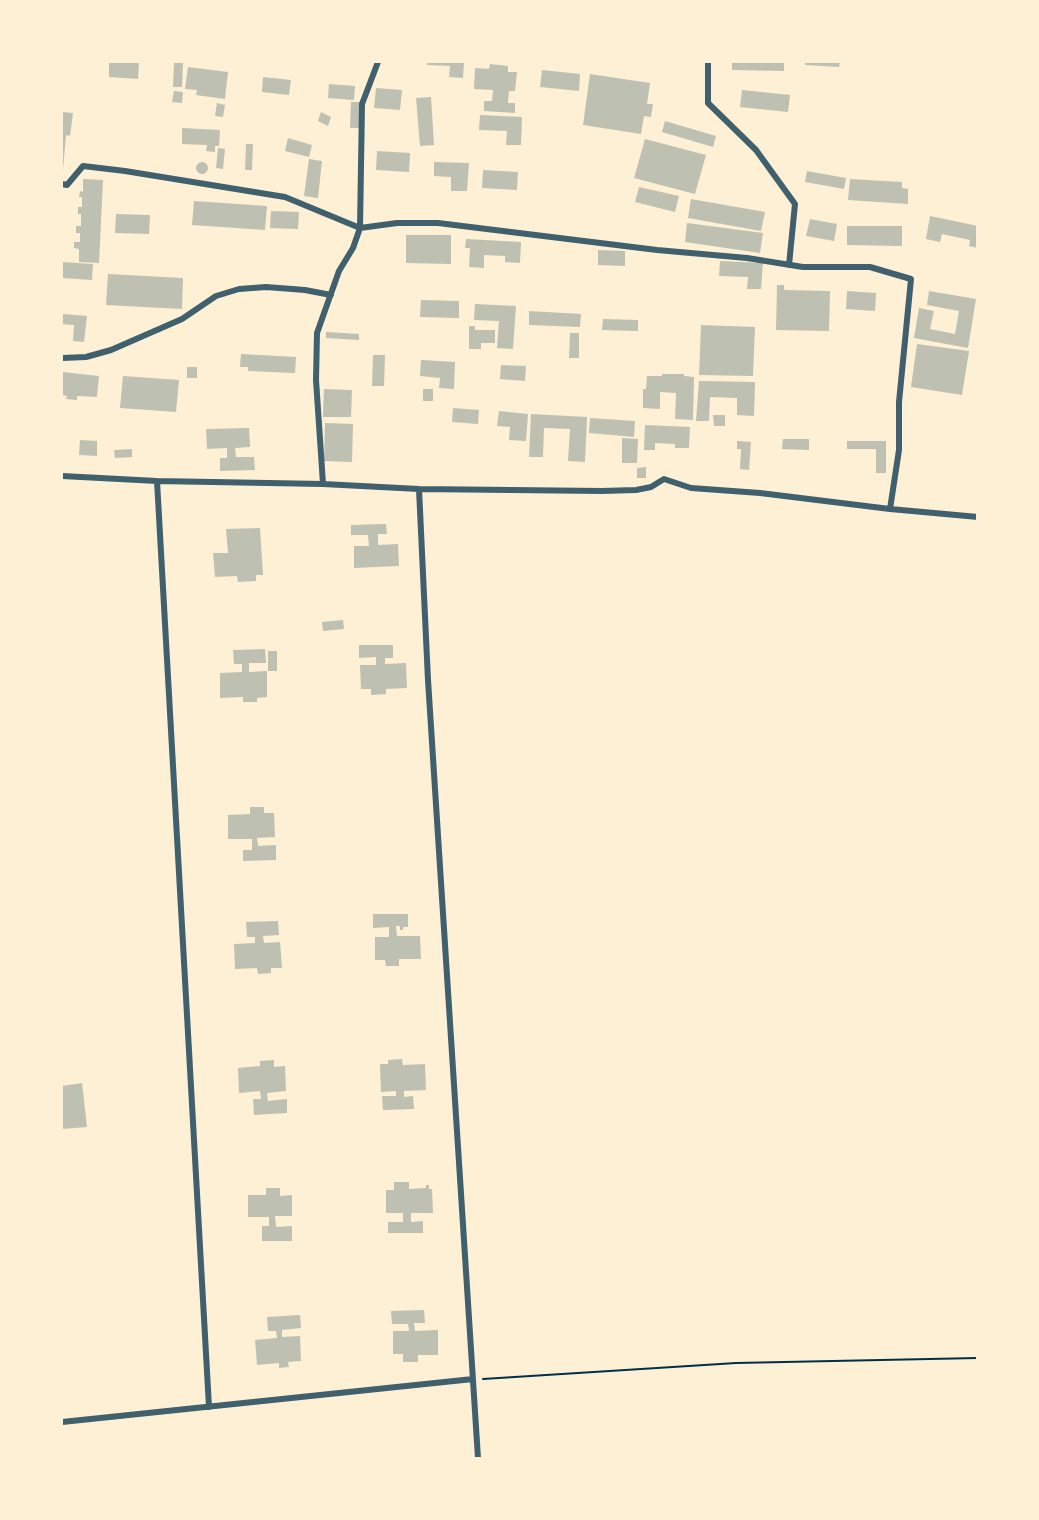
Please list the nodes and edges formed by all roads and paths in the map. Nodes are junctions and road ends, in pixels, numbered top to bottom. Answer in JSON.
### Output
{"nodes":[{"id":1,"x":378,"y":62,"type":"edge"},
{"id":2,"x":708,"y":62,"type":"edge"},
{"id":3,"x":62,"y":184,"type":"edge"},
{"id":4,"x":360,"y":228,"type":"junction"},
{"id":5,"x":789,"y":265,"type":"junction"},
{"id":6,"x":331,"y":295,"type":"junction"},
{"id":7,"x":62,"y":358,"type":"edge"},
{"id":8,"x":62,"y":476,"type":"edge"},
{"id":9,"x":157,"y":481,"type":"junction"},
{"id":10,"x":323,"y":484,"type":"junction"},
{"id":11,"x":419,"y":489,"type":"junction"},
{"id":12,"x":890,"y":509,"type":"junction"},
{"id":13,"x":978,"y":518,"type":"edge"},
{"id":14,"x":978,"y":1358,"type":"edge"},
{"id":15,"x":473,"y":1379,"type":"junction"},
{"id":16,"x":209,"y":1407,"type":"junction"},
{"id":17,"x":62,"y":1422,"type":"edge"},
{"id":18,"x":478,"y":1458,"type":"edge"}],
"edges":[{"from":1,"to":4,"type":"street"},
{"from":2,"to":5,"type":"street"},
{"from":3,"to":4,"type":"street"},
{"from":4,"to":5,"type":"street"},
{"from":4,"to":6,"type":"street"},
{"from":5,"to":12,"type":"street"},
{"from":6,"to":7,"type":"street"},
{"from":6,"to":10,"type":"street"},
{"from":8,"to":9,"type":"street"},
{"from":9,"to":10,"type":"street"},
{"from":9,"to":16,"type":"street"},
{"from":10,"to":11,"type":"street"},
{"from":11,"to":12,"type":"street"},
{"from":11,"to":15,"type":"street"},
{"from":12,"to":13,"type":"street"},
{"from":14,"to":15,"type":"path"},
{"from":15,"to":16,"type":"street"},
{"from":15,"to":18,"type":"street"},
{"from":16,"to":17,"type":"street"}]}
